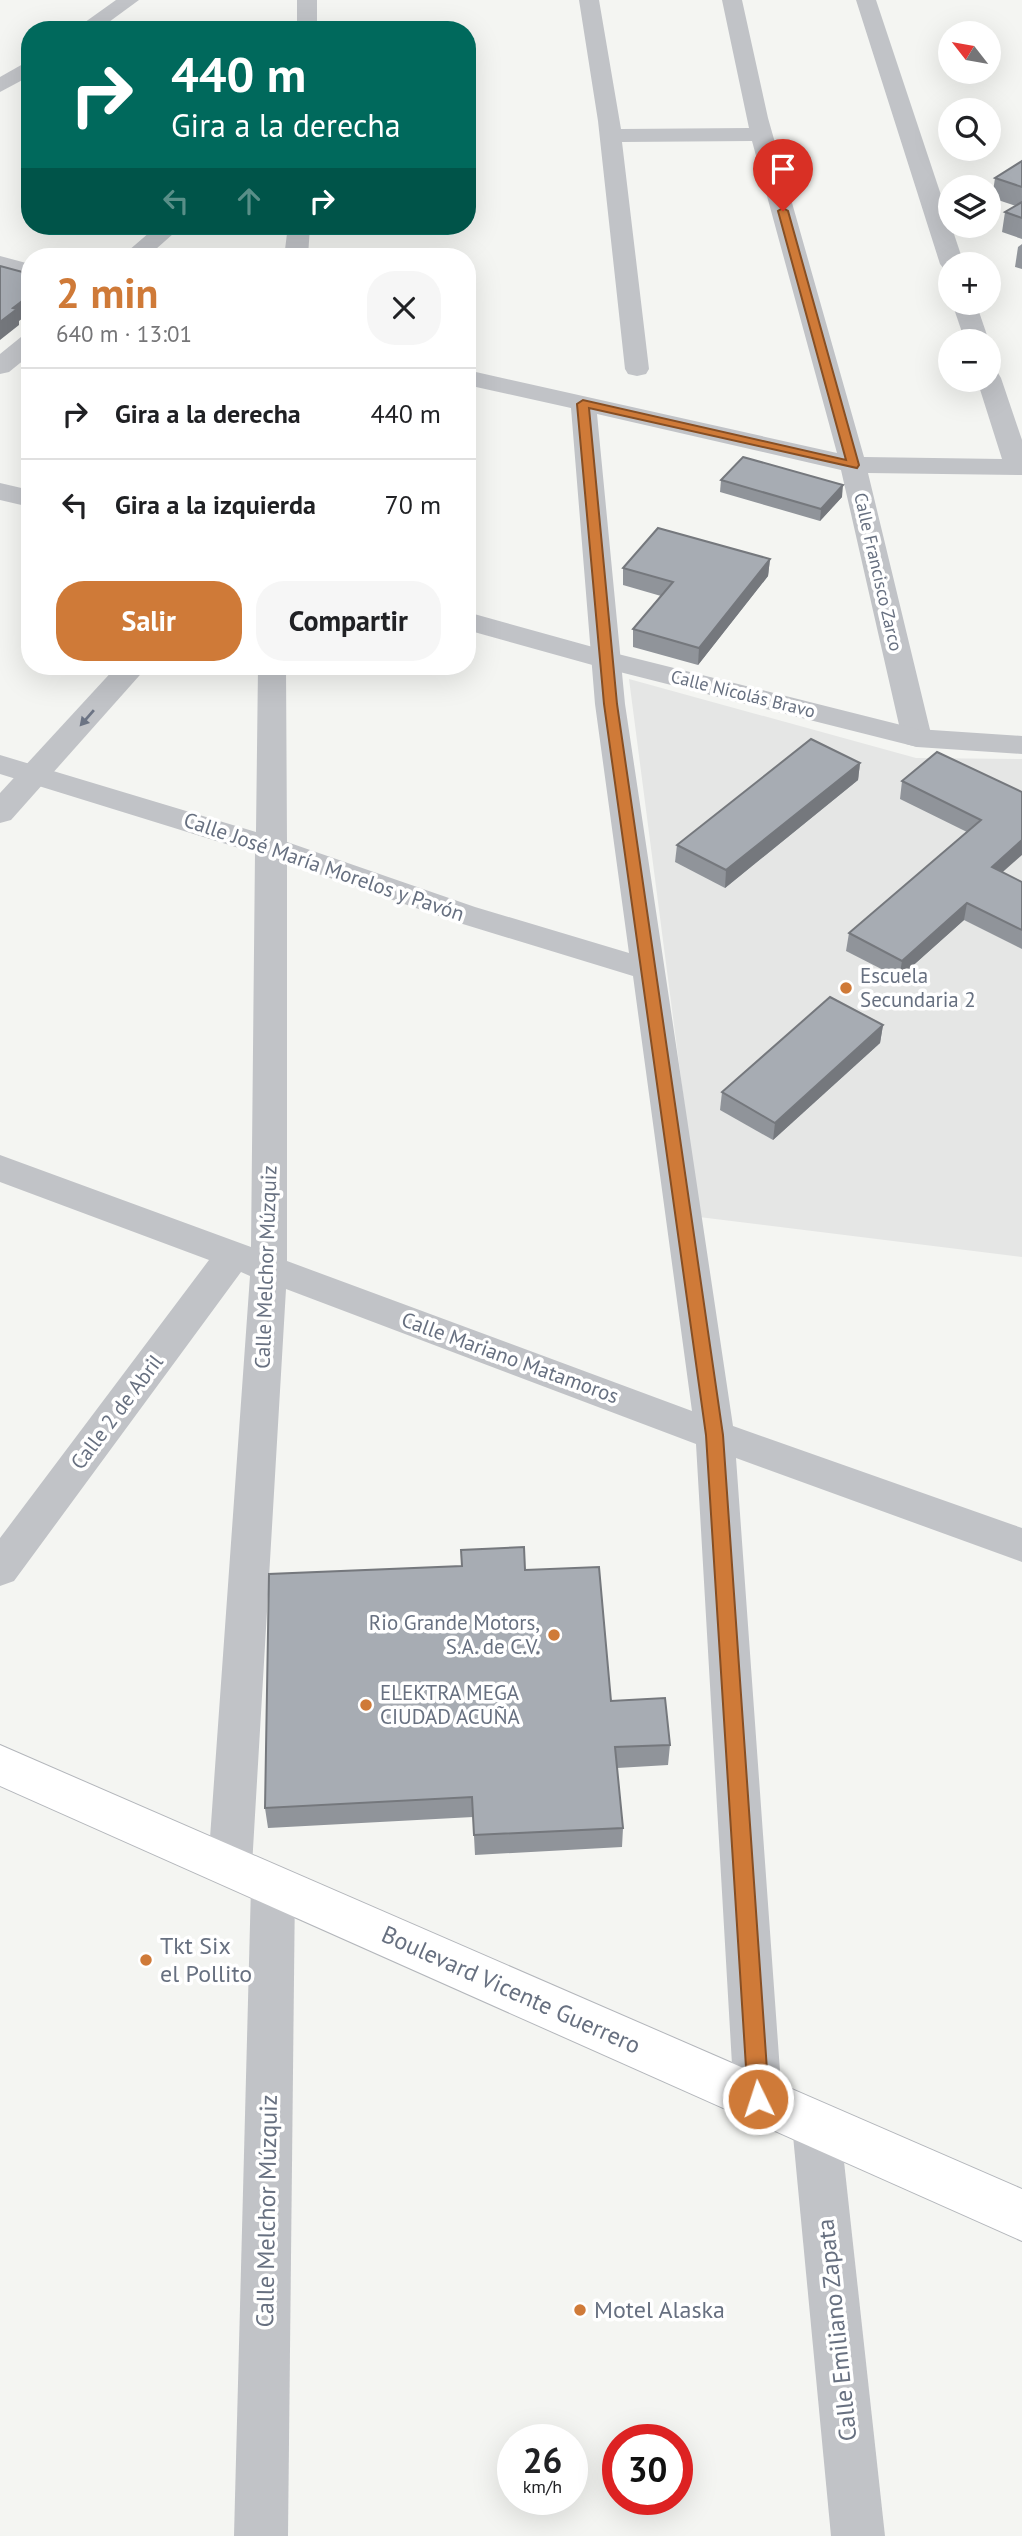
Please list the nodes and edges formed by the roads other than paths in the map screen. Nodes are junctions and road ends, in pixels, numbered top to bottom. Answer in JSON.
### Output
{"nodes":[{"id":1,"x":129,"y":0,"type":"edge"},
{"id":2,"x":307,"y":0,"type":"edge"},
{"id":3,"x":589,"y":0,"type":"edge"},
{"id":4,"x":732,"y":0,"type":"edge"},
{"id":5,"x":866,"y":0,"type":"edge"},
{"id":6,"x":98,"y":21,"type":"edge"},
{"id":7,"x":307,"y":21,"type":"edge"},
{"id":8,"x":21,"y":76,"type":"edge"},
{"id":9,"x":7,"y":91,"type":"edge"},
{"id":10,"x":760,"y":126,"type":"junction"},
{"id":11,"x":610,"y":128,"type":"junction"},
{"id":12,"x":160,"y":235,"type":"edge"},
{"id":13,"x":144,"y":248,"type":"edge"},
{"id":14,"x":948,"y":252,"type":"edge"},
{"id":15,"x":0,"y":263,"type":"edge"},
{"id":16,"x":21,"y":269,"type":"edge"},
{"id":17,"x":21,"y":350,"type":"edge"},
{"id":18,"x":0,"y":367,"type":"edge"},
{"id":19,"x":637,"y":369,"type":"dead end"},
{"id":20,"x":476,"y":379,"type":"edge"},
{"id":21,"x":994,"y":392,"type":"edge"},
{"id":22,"x":583,"y":404,"type":"junction"},
{"id":23,"x":853,"y":465,"type":"junction"},
{"id":24,"x":1020,"y":467,"type":"edge"},
{"id":25,"x":0,"y":491,"type":"edge"},
{"id":26,"x":21,"y":497,"type":"edge"},
{"id":27,"x":476,"y":624,"type":"edge"},
{"id":28,"x":607,"y":660,"type":"junction"},
{"id":29,"x":125,"y":675,"type":"edge"},
{"id":30,"x":272,"y":675,"type":"edge"},
{"id":31,"x":917,"y":738,"type":"junction"},
{"id":32,"x":1022,"y":745,"type":"edge"},
{"id":33,"x":0,"y":764,"type":"edge"},
{"id":34,"x":37,"y":775,"type":"junction"},
{"id":35,"x":0,"y":813,"type":"edge"},
{"id":36,"x":271,"y":847,"type":"junction"},
{"id":37,"x":649,"y":970,"type":"junction"},
{"id":38,"x":0,"y":1168,"type":"edge"},
{"id":39,"x":234,"y":1254,"type":"junction"},
{"id":40,"x":269,"y":1268,"type":"junction"},
{"id":41,"x":715,"y":1435,"type":"junction"},
{"id":42,"x":1022,"y":1545,"type":"edge"},
{"id":43,"x":0,"y":1569,"type":"edge"},
{"id":44,"x":0,"y":1765,"type":"edge"},
{"id":45,"x":230,"y":1866,"type":"junction"},
{"id":46,"x":273,"y":1886,"type":"junction"},
{"id":47,"x":758,"y":2099,"type":"junction"},
{"id":48,"x":816,"y":2125,"type":"junction"},
{"id":49,"x":1022,"y":2215,"type":"edge"},
{"id":50,"x":261,"y":2536,"type":"edge"},
{"id":51,"x":858,"y":2536,"type":"edge"}],
"edges":[{"from":1,"to":6,"type":"street"},
{"from":2,"to":7,"type":"street"},
{"from":3,"to":11,"type":"street"},
{"from":4,"to":10,"type":"street","name":"Calle Francisco Zarco"},
{"from":5,"to":14,"type":"street"},
{"from":8,"to":9,"type":"street"},
{"from":10,"to":11,"type":"street"},
{"from":10,"to":23,"type":"street","name":"Calle Francisco Zarco"},
{"from":11,"to":19,"type":"street"},
{"from":12,"to":13,"type":"street"},
{"from":15,"to":16,"type":"street"},
{"from":17,"to":18,"type":"street"},
{"from":20,"to":22,"type":"street"},
{"from":21,"to":24,"type":"street"},
{"from":22,"to":23,"type":"street"},
{"from":22,"to":28,"type":"street"},
{"from":23,"to":24,"type":"street"},
{"from":23,"to":31,"type":"street","name":"Calle Francisco Zarco"},
{"from":25,"to":26,"type":"street"},
{"from":27,"to":28,"type":"street","name":"Calle Nicolás Bravo"},
{"from":28,"to":31,"type":"street","name":"Calle Nicolás Bravo"},
{"from":28,"to":37,"type":"street"},
{"from":29,"to":34,"type":"street","one_way":true},
{"from":30,"to":36,"type":"street","name":"Calle Melchor Múzquiz"},
{"from":31,"to":32,"type":"street","name":"Calle Nicolás Bravo"},
{"from":33,"to":34,"type":"street","name":"Calle José María Morelos y Pavón"},
{"from":34,"to":35,"type":"street"},
{"from":34,"to":36,"type":"street","name":"Calle José María Morelos y Pavón"},
{"from":36,"to":37,"type":"street","name":"Calle José María Morelos y Pavón"},
{"from":36,"to":40,"type":"street","name":"Calle Melchor Múzquiz"},
{"from":37,"to":41,"type":"street"},
{"from":38,"to":39,"type":"street","name":"Calle Mariano Matamoros"},
{"from":39,"to":40,"type":"street","name":"Calle Mariano Matamoros"},
{"from":39,"to":43,"type":"street","name":"Calle 2 de Abril"},
{"from":40,"to":41,"type":"street","name":"Calle Mariano Matamoros"},
{"from":40,"to":45,"type":"street","name":"Calle Melchor Múzquiz"},
{"from":41,"to":42,"type":"street","name":"Calle Mariano Matamoros"},
{"from":41,"to":47,"type":"street"},
{"from":44,"to":45,"type":"main road","name":"Boulevard Vicente Guerrero"},
{"from":45,"to":46,"type":"main road","name":"Boulevard Vicente Guerrero"},
{"from":46,"to":47,"type":"main road","name":"Boulevard Vicente Guerrero"},
{"from":46,"to":50,"type":"street","name":"Calle Melchor Múzquiz"},
{"from":47,"to":48,"type":"main road","name":"Boulevard Vicente Guerrero"},
{"from":48,"to":49,"type":"main road","name":"Boulevard Vicente Guerrero"},
{"from":48,"to":51,"type":"street","name":"Calle Emiliano Zapata"}]}
